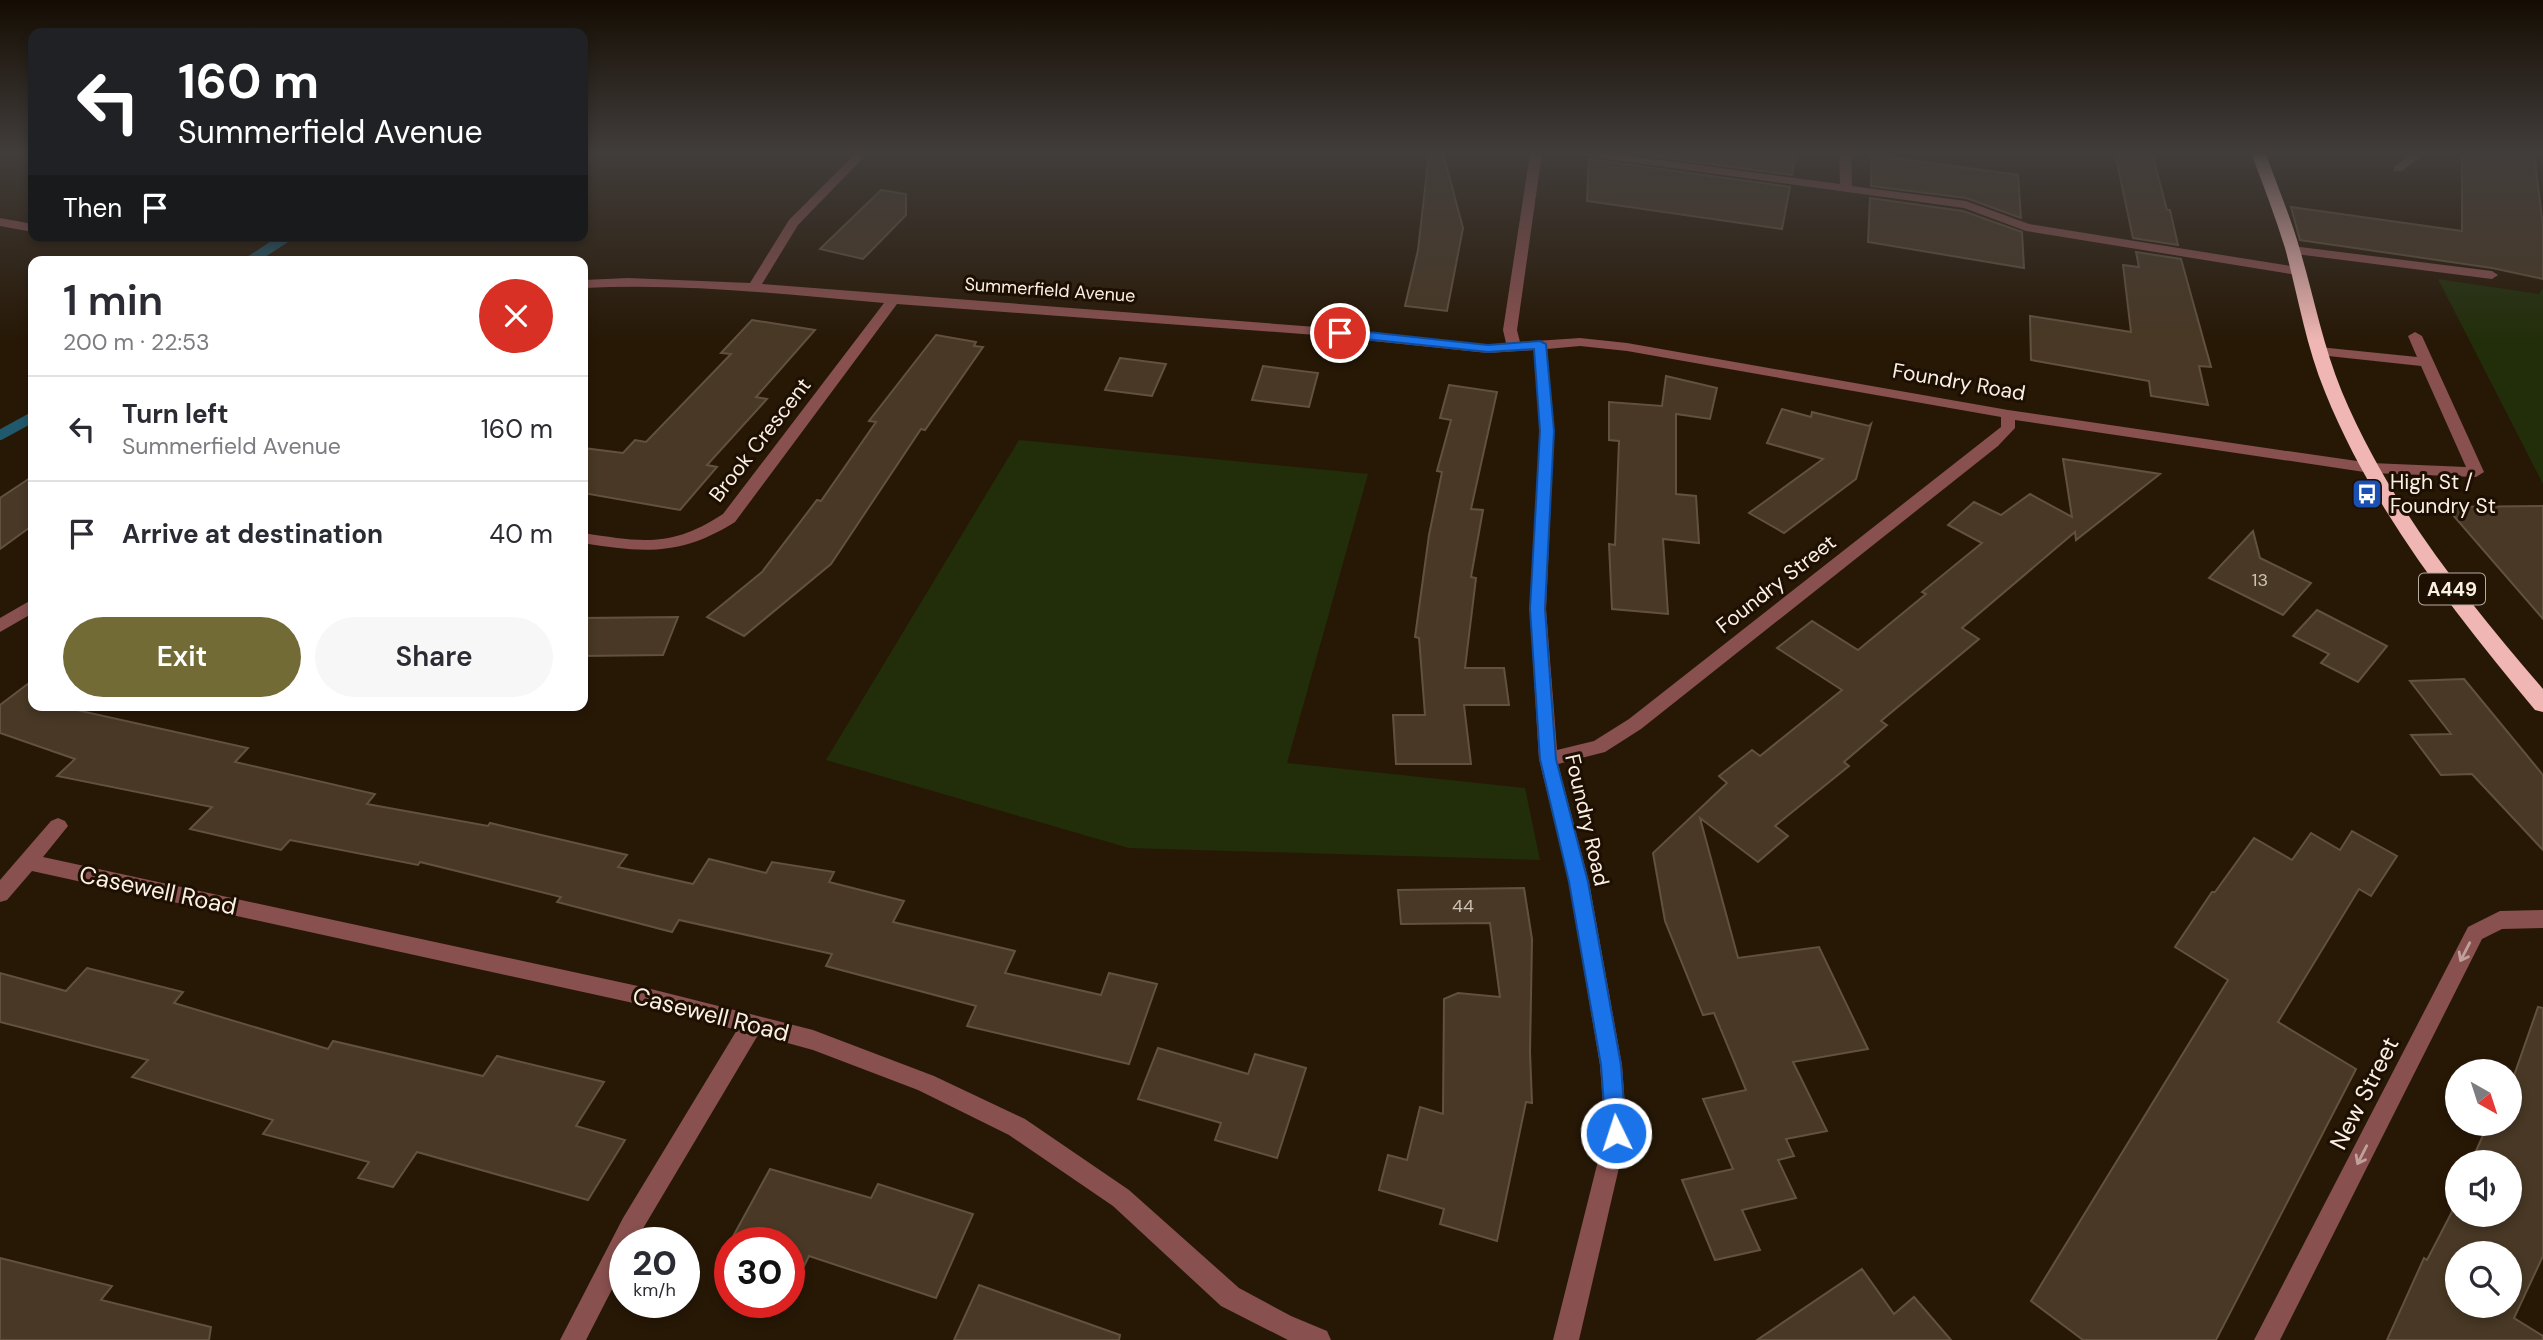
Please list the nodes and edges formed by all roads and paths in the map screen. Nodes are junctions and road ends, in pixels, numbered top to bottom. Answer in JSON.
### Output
{"nodes":[{"id":1,"x":800,"y":216,"type":"edge"},
{"id":2,"x":1527,"y":216,"type":"edge"},
{"id":3,"x":1995,"y":216,"type":"edge"},
{"id":4,"x":2280,"y":216,"type":"edge"},
{"id":5,"x":0,"y":222,"type":"edge"},
{"id":6,"x":28,"y":227,"type":"edge"},
{"id":7,"x":2292,"y":250,"type":"junction"},
{"id":8,"x":2297,"y":271,"type":"junction"},
{"id":9,"x":2492,"y":275,"type":"dead end"},
{"id":10,"x":588,"y":284,"type":"edge"},
{"id":11,"x":754,"y":287,"type":"junction"},
{"id":12,"x":893,"y":300,"type":"junction"},
{"id":13,"x":2415,"y":336,"type":"dead end"},
{"id":14,"x":1540,"y":344,"type":"junction"},
{"id":15,"x":1514,"y":348,"type":"junction"},
{"id":16,"x":2319,"y":351,"type":"junction"},
{"id":17,"x":2427,"y":362,"type":"junction"},
{"id":18,"x":2008,"y":414,"type":"junction"},
{"id":19,"x":2371,"y":468,"type":"junction"},
{"id":20,"x":588,"y":539,"type":"edge"},
{"id":21,"x":28,"y":608,"type":"edge"},
{"id":22,"x":0,"y":626,"type":"edge"},
{"id":23,"x":2543,"y":704,"type":"edge"},
{"id":24,"x":1548,"y":759,"type":"junction"},
{"id":25,"x":58,"y":826,"type":"dead end"},
{"id":26,"x":29,"y":862,"type":"junction"},
{"id":27,"x":0,"y":894,"type":"edge"},
{"id":28,"x":2543,"y":919,"type":"edge"},
{"id":29,"x":752,"y":1025,"type":"junction"},
{"id":30,"x":573,"y":1340,"type":"edge"},
{"id":31,"x":1318,"y":1340,"type":"edge"},
{"id":32,"x":1566,"y":1340,"type":"edge"},
{"id":33,"x":2267,"y":1340,"type":"edge"}],
"edges":[{"from":1,"to":11,"type":"street"},
{"from":2,"to":15,"type":"street"},
{"from":3,"to":8,"type":"street"},
{"from":4,"to":7,"type":"highway","number":"A449"},
{"from":5,"to":6,"type":"street"},
{"from":7,"to":8,"type":"highway","number":"A449"},
{"from":7,"to":9,"type":"street"},
{"from":8,"to":16,"type":"highway","number":"A449"},
{"from":10,"to":11,"type":"street","name":"Summerfield Avenue"},
{"from":11,"to":12,"type":"street","name":"Summerfield Avenue"},
{"from":12,"to":15,"type":"street","name":"Summerfield Avenue"},
{"from":12,"to":20,"type":"street","name":"Brook Crescent"},
{"from":13,"to":17,"type":"street"},
{"from":14,"to":15,"type":"street","name":"Foundry Road"},
{"from":14,"to":18,"type":"street","name":"Foundry Road"},
{"from":14,"to":24,"type":"street","name":"Foundry Road"},
{"from":16,"to":17,"type":"street"},
{"from":16,"to":19,"type":"highway","number":"A449"},
{"from":17,"to":19,"type":"street","name":"Foundry Road"},
{"from":18,"to":19,"type":"street","name":"Foundry Road"},
{"from":18,"to":24,"type":"street","name":"Foundry Street"},
{"from":19,"to":23,"type":"highway","number":"A449"},
{"from":21,"to":22,"type":"street"},
{"from":24,"to":32,"type":"street","name":"Foundry Road"},
{"from":25,"to":26,"type":"street"},
{"from":26,"to":27,"type":"street"},
{"from":26,"to":29,"type":"street","name":"Casewell Road"},
{"from":28,"to":33,"type":"street","name":"New Street","one_way":true},
{"from":29,"to":30,"type":"street"},
{"from":29,"to":31,"type":"street","name":"Casewell Road"}]}
